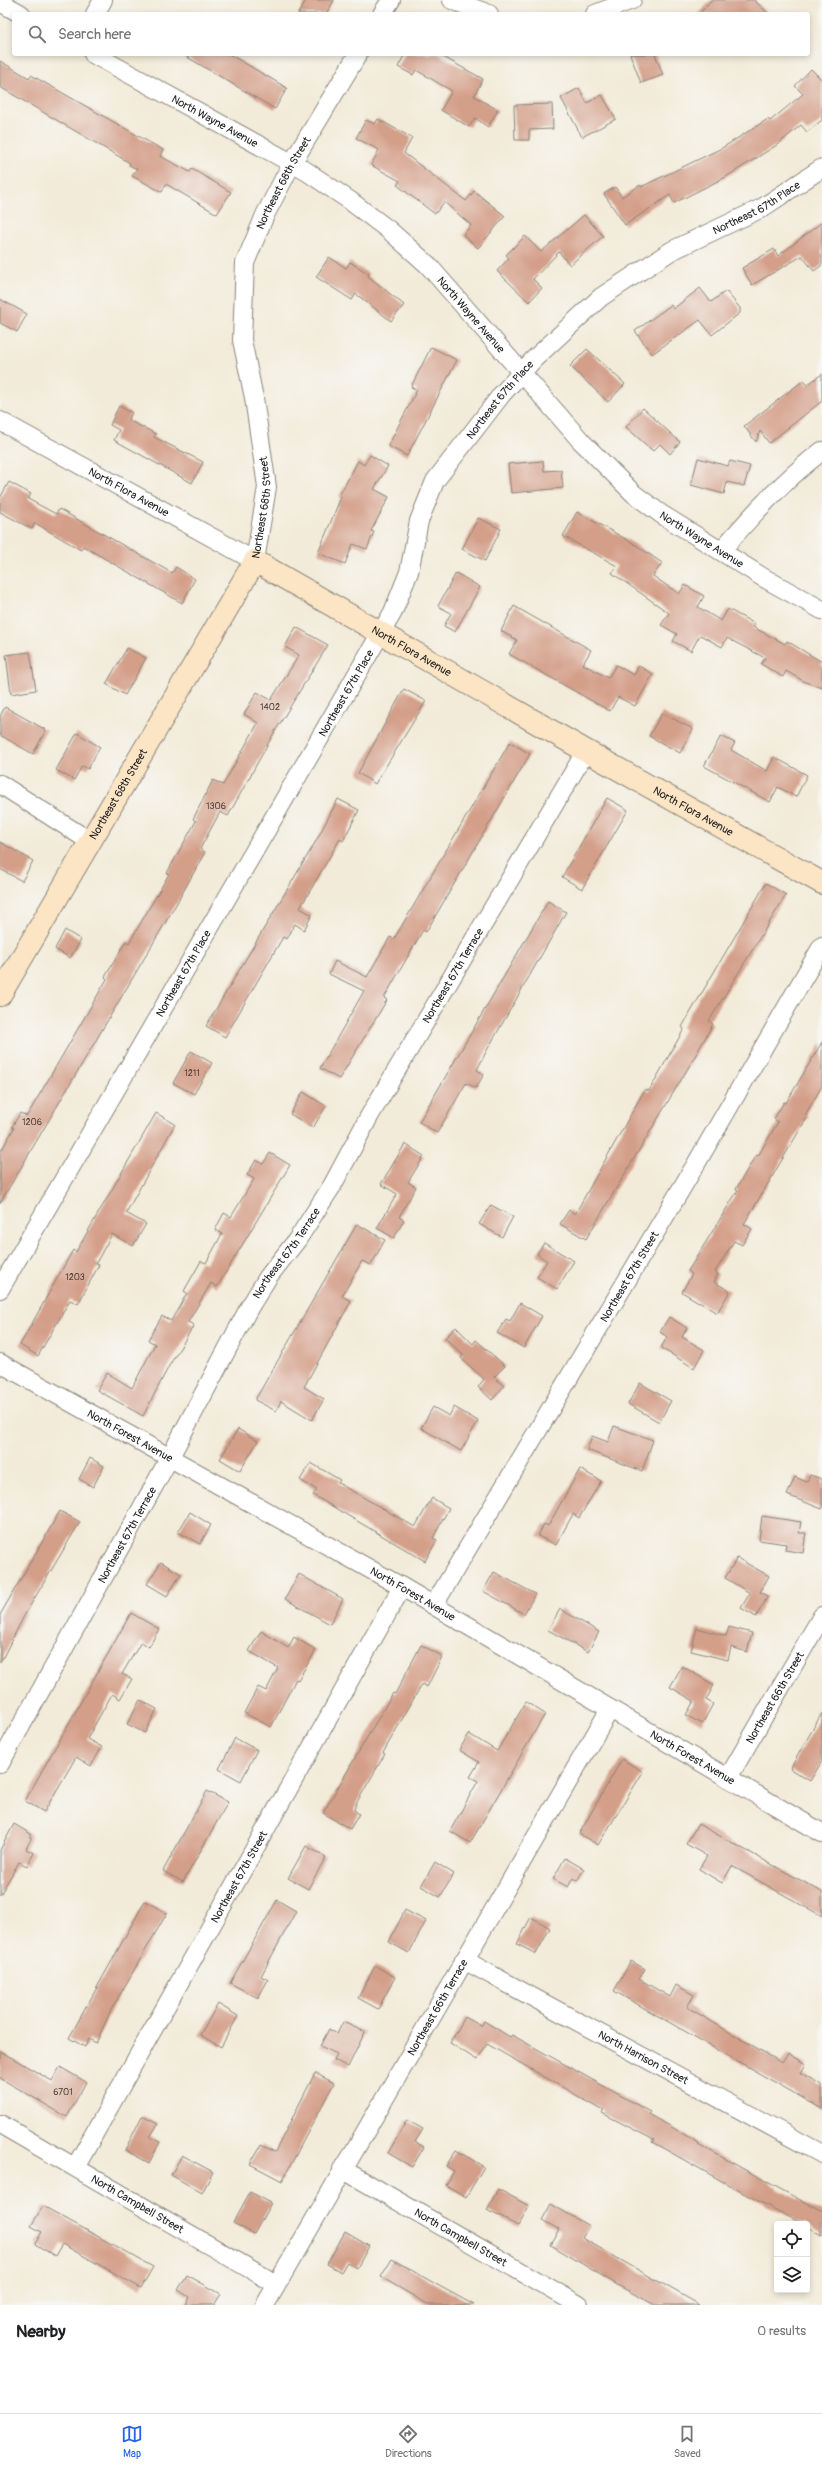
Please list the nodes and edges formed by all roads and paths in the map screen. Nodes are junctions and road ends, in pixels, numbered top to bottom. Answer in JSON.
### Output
{"nodes":[{"id":1,"x":104,"y":0,"type":"edge"},
{"id":2,"x":390,"y":0,"type":"edge"},
{"id":3,"x":452,"y":0,"type":"edge"},
{"id":4,"x":632,"y":0,"type":"edge"},
{"id":5,"x":0,"y":2,"type":"edge"},
{"id":6,"x":18,"y":12,"type":"edge"},
{"id":7,"x":96,"y":12,"type":"edge"},
{"id":8,"x":383,"y":12,"type":"edge"},
{"id":9,"x":484,"y":12,"type":"edge"},
{"id":10,"x":600,"y":12,"type":"edge"},
{"id":11,"x":97,"y":56,"type":"edge"},
{"id":12,"x":357,"y":56,"type":"edge"},
{"id":13,"x":292,"y":165,"type":"junction"},
{"id":14,"x":822,"y":168,"type":"edge"},
{"id":15,"x":522,"y":373,"type":"junction"},
{"id":16,"x":0,"y":421,"type":"edge"},
{"id":17,"x":822,"y":451,"type":"edge"},
{"id":18,"x":721,"y":551,"type":"junction"},
{"id":19,"x":255,"y":561,"type":"junction"},
{"id":20,"x":822,"y":610,"type":"edge"},
{"id":21,"x":379,"y":633,"type":"junction"},
{"id":22,"x":586,"y":751,"type":"junction"},
{"id":23,"x":0,"y":784,"type":"edge"},
{"id":24,"x":91,"y":842,"type":"junction"},
{"id":25,"x":822,"y":883,"type":"edge"},
{"id":26,"x":822,"y":946,"type":"edge"},
{"id":27,"x":0,"y":995,"type":"edge"},
{"id":28,"x":0,"y":1289,"type":"edge"},
{"id":29,"x":0,"y":1363,"type":"edge"},
{"id":30,"x":170,"y":1457,"type":"junction"},
{"id":31,"x":402,"y":1587,"type":"junction"},
{"id":32,"x":434,"y":1605,"type":"junction"},
{"id":33,"x":822,"y":1616,"type":"edge"},
{"id":34,"x":610,"y":1709,"type":"junction"},
{"id":35,"x":0,"y":1764,"type":"edge"},
{"id":36,"x":728,"y":1778,"type":"junction"},
{"id":37,"x":822,"y":1833,"type":"edge"},
{"id":38,"x":464,"y":1960,"type":"junction"},
{"id":39,"x":0,"y":2124,"type":"edge"},
{"id":40,"x":822,"y":2154,"type":"edge"},
{"id":41,"x":76,"y":2166,"type":"junction"},
{"id":42,"x":342,"y":2169,"type":"junction"},
{"id":43,"x":276,"y":2284,"type":"junction"},
{"id":44,"x":265,"y":2305,"type":"edge"},
{"id":45,"x":579,"y":2305,"type":"edge"}],
"edges":[{"from":1,"to":7,"type":"street"},
{"from":2,"to":8,"type":"street"},
{"from":3,"to":9,"type":"street"},
{"from":4,"to":10,"type":"street"},
{"from":5,"to":6,"type":"street"},
{"from":11,"to":13,"type":"street","name":"North Wayne Avenue"},
{"from":12,"to":13,"type":"street","name":"Northeast 68th Street"},
{"from":13,"to":15,"type":"street","name":"North Wayne Avenue"},
{"from":13,"to":19,"type":"street","name":"Northeast 68th Street"},
{"from":14,"to":15,"type":"street","name":"Northeast 67th Place"},
{"from":15,"to":18,"type":"street","name":"North Wayne Avenue"},
{"from":15,"to":21,"type":"street","name":"Northeast 67th Place"},
{"from":16,"to":19,"type":"street","name":"North Flora Avenue"},
{"from":17,"to":18,"type":"street"},
{"from":18,"to":20,"type":"street","name":"North Wayne Avenue"},
{"from":19,"to":21,"type":"street","name":"North Flora Avenue"},
{"from":19,"to":24,"type":"street","name":"Northeast 68th Street"},
{"from":21,"to":22,"type":"street","name":"North Flora Avenue"},
{"from":21,"to":28,"type":"street","name":"Northeast 67th Place"},
{"from":22,"to":25,"type":"street","name":"North Flora Avenue"},
{"from":22,"to":30,"type":"street","name":"Northeast 67th Terrace"},
{"from":23,"to":24,"type":"street"},
{"from":24,"to":27,"type":"street","name":"Northeast 68th Street"},
{"from":26,"to":32,"type":"street","name":"Northeast 67th Street"},
{"from":29,"to":30,"type":"street","name":"North Forest Avenue"},
{"from":30,"to":31,"type":"street","name":"North Forest Avenue"},
{"from":30,"to":35,"type":"street","name":"Northeast 67th Terrace"},
{"from":31,"to":32,"type":"street","name":"North Forest Avenue"},
{"from":31,"to":41,"type":"street","name":"Northeast 67th Street"},
{"from":32,"to":34,"type":"street","name":"North Forest Avenue"},
{"from":33,"to":36,"type":"street","name":"Northeast 66th Street"},
{"from":34,"to":36,"type":"street","name":"North Forest Avenue"},
{"from":34,"to":38,"type":"street","name":"Northeast 66th Terrace"},
{"from":36,"to":37,"type":"street","name":"North Forest Avenue"},
{"from":38,"to":40,"type":"street","name":"North Harrison Street"},
{"from":38,"to":42,"type":"street","name":"Northeast 66th Terrace"},
{"from":39,"to":41,"type":"street","name":"North Campbell Street"},
{"from":41,"to":43,"type":"street","name":"North Campbell Street"},
{"from":42,"to":43,"type":"street","name":"Northeast 66th Terrace"},
{"from":42,"to":45,"type":"street","name":"North Campbell Street"},
{"from":43,"to":44,"type":"street","name":"Northeast 66th Terrace"}]}
